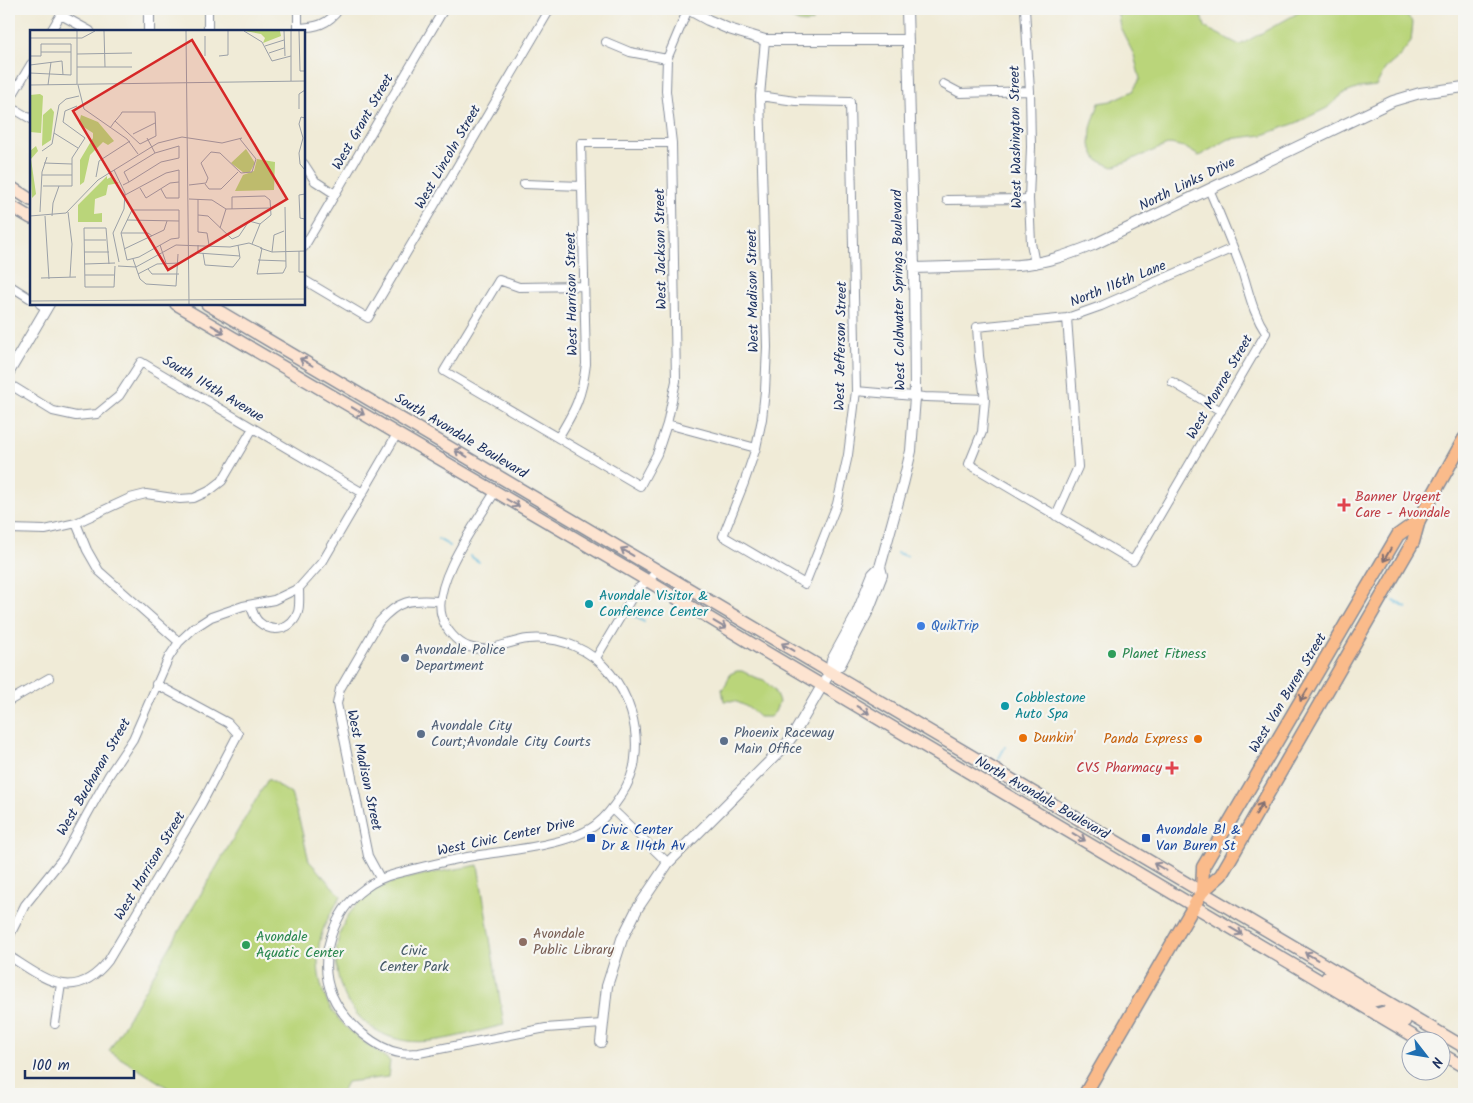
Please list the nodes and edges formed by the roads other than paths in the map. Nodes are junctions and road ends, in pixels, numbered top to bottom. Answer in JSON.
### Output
{"nodes":[{"id":1,"x":149,"y":9,"type":"edge"},
{"id":2,"x":208,"y":9,"type":"edge"},
{"id":3,"x":298,"y":9,"type":"edge"},
{"id":4,"x":339,"y":9,"type":"edge"},
{"id":5,"x":444,"y":9,"type":"edge"},
{"id":6,"x":550,"y":9,"type":"edge"},
{"id":7,"x":688,"y":9,"type":"edge"},
{"id":8,"x":907,"y":9,"type":"edge"},
{"id":9,"x":1025,"y":9,"type":"edge"},
{"id":10,"x":62,"y":12,"type":"edge"},
{"id":11,"x":52,"y":30,"type":"edge"},
{"id":12,"x":89,"y":30,"type":"edge"},
{"id":13,"x":149,"y":30,"type":"edge"},
{"id":14,"x":208,"y":30,"type":"edge"},
{"id":15,"x":298,"y":30,"type":"edge"},
{"id":16,"x":766,"y":40,"type":"junction"},
{"id":17,"x":908,"y":40,"type":"junction"},
{"id":18,"x":606,"y":42,"type":"dead end"},
{"id":19,"x":667,"y":59,"type":"junction"},
{"id":20,"x":30,"y":66,"type":"edge"},
{"id":21,"x":943,"y":84,"type":"dead end"},
{"id":22,"x":1464,"y":87,"type":"edge"},
{"id":23,"x":1030,"y":92,"type":"junction"},
{"id":24,"x":760,"y":96,"type":"junction"},
{"id":25,"x":9,"y":101,"type":"edge"},
{"id":26,"x":9,"y":106,"type":"edge"},
{"id":27,"x":30,"y":118,"type":"edge"},
{"id":28,"x":672,"y":143,"type":"junction"},
{"id":29,"x":305,"y":166,"type":"edge"},
{"id":30,"x":524,"y":184,"type":"dead end"},
{"id":31,"x":9,"y":186,"type":"edge"},
{"id":32,"x":582,"y":186,"type":"junction"},
{"id":33,"x":1209,"y":189,"type":"junction"},
{"id":34,"x":335,"y":194,"type":"junction"},
{"id":35,"x":30,"y":199,"type":"edge"},
{"id":36,"x":1029,"y":199,"type":"junction"},
{"id":37,"x":947,"y":200,"type":"dead end"},
{"id":38,"x":9,"y":205,"type":"edge"},
{"id":39,"x":30,"y":217,"type":"edge"},
{"id":40,"x":305,"y":245,"type":"edge"},
{"id":41,"x":1233,"y":248,"type":"junction"},
{"id":42,"x":1035,"y":264,"type":"junction"},
{"id":43,"x":914,"y":268,"type":"junction"},
{"id":44,"x":305,"y":281,"type":"edge"},
{"id":45,"x":9,"y":285,"type":"edge"},
{"id":46,"x":584,"y":286,"type":"junction"},
{"id":47,"x":30,"y":298,"type":"edge"},
{"id":48,"x":45,"y":305,"type":"edge"},
{"id":49,"x":178,"y":305,"type":"edge"},
{"id":50,"x":209,"y":305,"type":"edge"},
{"id":51,"x":1067,"y":318,"type":"junction"},
{"id":52,"x":9,"y":372,"type":"edge"},
{"id":53,"x":1172,"y":382,"type":"dead end"},
{"id":54,"x":9,"y":384,"type":"edge"},
{"id":55,"x":856,"y":391,"type":"junction"},
{"id":56,"x":915,"y":397,"type":"junction"},
{"id":57,"x":985,"y":399,"type":"junction"},
{"id":58,"x":1221,"y":411,"type":"junction"},
{"id":59,"x":667,"y":424,"type":"junction"},
{"id":60,"x":253,"y":428,"type":"junction"},
{"id":61,"x":397,"y":434,"type":"junction"},
{"id":62,"x":558,"y":438,"type":"junction"},
{"id":63,"x":1464,"y":439,"type":"edge"},
{"id":64,"x":756,"y":448,"type":"junction"},
{"id":65,"x":503,"y":478,"type":"junction"},
{"id":66,"x":363,"y":492,"type":"junction"},
{"id":67,"x":495,"y":492,"type":"junction"},
{"id":68,"x":1056,"y":516,"type":"junction"},
{"id":69,"x":1419,"y":520,"type":"junction"},
{"id":70,"x":76,"y":523,"type":"junction"},
{"id":71,"x":9,"y":529,"type":"edge"},
{"id":72,"x":723,"y":536,"type":"joint"},
{"id":73,"x":658,"y":570,"type":"junction"},
{"id":74,"x":648,"y":581,"type":"junction"},
{"id":75,"x":298,"y":588,"type":"junction"},
{"id":76,"x":1366,"y":591,"type":"junction"},
{"id":77,"x":699,"y":594,"type":"joint"},
{"id":78,"x":439,"y":601,"type":"junction"},
{"id":79,"x":250,"y":605,"type":"junction"},
{"id":80,"x":179,"y":642,"type":"junction"},
{"id":81,"x":1331,"y":651,"type":"junction"},
{"id":82,"x":1348,"y":654,"type":"junction"},
{"id":83,"x":596,"y":658,"type":"junction"},
{"id":84,"x":830,"y":672,"type":"junction"},
{"id":85,"x":49,"y":678,"type":"dead end"},
{"id":86,"x":156,"y":684,"type":"junction"},
{"id":87,"x":822,"y":686,"type":"junction"},
{"id":88,"x":9,"y":701,"type":"edge"},
{"id":89,"x":1308,"y":722,"type":"junction"},
{"id":90,"x":938,"y":754,"type":"junction"},
{"id":91,"x":1011,"y":779,"type":"junction"},
{"id":92,"x":1012,"y":798,"type":"junction"},
{"id":93,"x":612,"y":809,"type":"junction"},
{"id":94,"x":1077,"y":818,"type":"junction"},
{"id":95,"x":668,"y":863,"type":"junction"},
{"id":96,"x":380,"y":878,"type":"junction"},
{"id":97,"x":1202,"y":892,"type":"junction"},
{"id":98,"x":1194,"y":906,"type":"junction"},
{"id":99,"x":9,"y":937,"type":"edge"},
{"id":100,"x":9,"y":956,"type":"edge"},
{"id":101,"x":1312,"y":976,"type":"junction"},
{"id":102,"x":61,"y":984,"type":"junction"},
{"id":103,"x":1383,"y":999,"type":"junction"},
{"id":104,"x":1377,"y":1015,"type":"junction"},
{"id":105,"x":55,"y":1024,"type":"dead end"},
{"id":106,"x":602,"y":1024,"type":"junction"},
{"id":107,"x":1403,"y":1030,"type":"edge"},
{"id":108,"x":1420,"y":1030,"type":"edge"},
{"id":109,"x":1435,"y":1030,"type":"edge"},
{"id":110,"x":1450,"y":1039,"type":"edge"},
{"id":111,"x":601,"y":1042,"type":"dead end"},
{"id":112,"x":1464,"y":1047,"type":"edge"},
{"id":113,"x":1450,"y":1059,"type":"edge"},
{"id":114,"x":1464,"y":1067,"type":"edge"},
{"id":115,"x":1085,"y":1094,"type":"edge"}],
"edges":[{"from":1,"to":13,"type":"street"},
{"from":2,"to":14,"type":"street"},
{"from":3,"to":15,"type":"street"},
{"from":4,"to":15,"type":"street"},
{"from":5,"to":34,"type":"street","name":"West Grant Street"},
{"from":6,"to":44,"type":"street","name":"West Lincoln Street"},
{"from":7,"to":16,"type":"street"},
{"from":7,"to":19,"type":"street","name":"West Jackson Street"},
{"from":8,"to":17,"type":"street","name":"West Coldwater Springs Boulevard"},
{"from":9,"to":23,"type":"street","name":"West Washington Street"},
{"from":10,"to":11,"type":"street"},
{"from":10,"to":12,"type":"street"},
{"from":16,"to":17,"type":"street"},
{"from":16,"to":24,"type":"street","name":"West Madison Street"},
{"from":17,"to":43,"type":"street","name":"West Coldwater Springs Boulevard"},
{"from":18,"to":19,"type":"street"},
{"from":19,"to":28,"type":"street","name":"West Jackson Street"},
{"from":20,"to":25,"type":"street"},
{"from":21,"to":23,"type":"street"},
{"from":22,"to":33,"type":"street","name":"North Links Drive"},
{"from":23,"to":36,"type":"street","name":"West Washington Street"},
{"from":24,"to":55,"type":"street","name":"West Jefferson Street"},
{"from":24,"to":64,"type":"street","name":"West Madison Street"},
{"from":26,"to":27,"type":"street"},
{"from":28,"to":32,"type":"street","name":"West Harrison Street"},
{"from":28,"to":59,"type":"street","name":"West Jackson Street"},
{"from":29,"to":34,"type":"street"},
{"from":30,"to":32,"type":"street"},
{"from":31,"to":35,"type":"main road"},
{"from":32,"to":46,"type":"street","name":"West Harrison Street"},
{"from":33,"to":41,"type":"street","name":"West Monroe Street"},
{"from":33,"to":42,"type":"street","name":"North Links Drive"},
{"from":34,"to":40,"type":"street","name":"West Grant Street"},
{"from":36,"to":37,"type":"street"},
{"from":36,"to":42,"type":"street","name":"West Washington Street"},
{"from":38,"to":39,"type":"main road"},
{"from":41,"to":51,"type":"street","name":"North 116th Lane"},
{"from":41,"to":58,"type":"street","name":"West Monroe Street"},
{"from":42,"to":43,"type":"street","name":"North Links Drive"},
{"from":43,"to":56,"type":"street","name":"West Coldwater Springs Boulevard"},
{"from":45,"to":47,"type":"street"},
{"from":46,"to":62,"type":"street","name":"West Harrison Street"},
{"from":46,"to":62,"type":"street"},
{"from":48,"to":52,"type":"street"},
{"from":49,"to":61,"type":"main road","one_way":true},
{"from":65,"to":50,"type":"main road","name":"South Avondale Boulevard","one_way":true},
{"from":51,"to":57,"type":"street","name":"North 116th Lane"},
{"from":51,"to":68,"type":"street"},
{"from":53,"to":58,"type":"street"},
{"from":54,"to":60,"type":"street","name":"South 114th Avenue"},
{"from":55,"to":56,"type":"street"},
{"from":55,"to":72,"type":"street","name":"West Jefferson Street"},
{"from":56,"to":57,"type":"street"},
{"from":56,"to":84,"type":"street","name":"West Coldwater Springs Boulevard"},
{"from":57,"to":68,"type":"street"},
{"from":58,"to":68,"type":"street","name":"West Monroe Street"},
{"from":59,"to":62,"type":"street","name":"West Jackson Street"},
{"from":59,"to":64,"type":"street"},
{"from":60,"to":66,"type":"street","name":"South 114th Avenue"},
{"from":60,"to":70,"type":"street"},
{"from":61,"to":66,"type":"street","name":"West Buchanan Street"},
{"from":61,"to":67,"type":"main road"},
{"from":63,"to":69,"type":"main road","name":"West Van Buren Street"},
{"from":64,"to":72,"type":"street","name":"West Madison Street"},
{"from":65,"to":67,"type":"main road"},
{"from":73,"to":65,"type":"main road","name":"South Avondale Boulevard","one_way":true},
{"from":66,"to":75,"type":"street","name":"West Buchanan Street"},
{"from":67,"to":74,"type":"main road","one_way":true},
{"from":67,"to":78,"type":"street"},
{"from":69,"to":76,"type":"main road","name":"West Van Buren Street","one_way":true},
{"from":69,"to":82,"type":"main road","name":"West Van Buren Street"},
{"from":70,"to":71,"type":"street"},
{"from":70,"to":80,"type":"street"},
{"from":73,"to":74,"type":"street"},
{"from":73,"to":77,"type":"main road","name":"South Avondale Boulevard"},
{"from":74,"to":83,"type":"street"},
{"from":74,"to":87,"type":"main road","name":"North Avondale Boulevard","one_way":true},
{"from":75,"to":79,"type":"street","name":"West Buchanan Street"},
{"from":75,"to":79,"type":"street"},
{"from":76,"to":81,"type":"main road","name":"West Van Buren Street"},
{"from":76,"to":82,"type":"main road"},
{"from":84,"to":77,"type":"main road","name":"North Avondale Boulevard","one_way":true},
{"from":78,"to":83,"type":"street","name":"West Civic Center Drive"},
{"from":78,"to":96,"type":"street","name":"West Madison Street"},
{"from":79,"to":80,"type":"street","name":"West Buchanan Street"},
{"from":80,"to":86,"type":"street","name":"West Buchanan Street"},
{"from":81,"to":89,"type":"main road"},
{"from":81,"to":97,"type":"main road","name":"West Van Buren Street","one_way":true},
{"from":82,"to":89,"type":"main road","name":"West Van Buren Street"},
{"from":83,"to":93,"type":"street","name":"West Civic Center Drive"},
{"from":84,"to":87,"type":"street","name":"West Coldwater Springs Boulevard"},
{"from":84,"to":91,"type":"main road","name":"North Avondale Boulevard"},
{"from":85,"to":88,"type":"street"},
{"from":86,"to":99,"type":"street","name":"West Buchanan Street"},
{"from":86,"to":102,"type":"street","name":"West Harrison Street"},
{"from":87,"to":90,"type":"main road","name":"North Avondale Boulevard","one_way":true},
{"from":87,"to":95,"type":"street","name":"West Coldwater Springs Boulevard"},
{"from":97,"to":89,"type":"main road","name":"West Van Buren Street","one_way":true},
{"from":90,"to":91,"type":"main road"},
{"from":90,"to":92,"type":"main road","name":"North Avondale Boulevard"},
{"from":91,"to":94,"type":"main road","name":"North Avondale Boulevard"},
{"from":92,"to":94,"type":"main road"},
{"from":92,"to":98,"type":"main road","name":"North Avondale Boulevard","one_way":true},
{"from":93,"to":95,"type":"street"},
{"from":93,"to":96,"type":"street","name":"West Civic Center Drive"},
{"from":97,"to":94,"type":"main road","name":"North Avondale Boulevard","one_way":true},
{"from":95,"to":106,"type":"street"},
{"from":96,"to":106,"type":"street","name":"West Civic Center Drive"},
{"from":97,"to":98,"type":"main road","name":"West Van Buren Street"},
{"from":103,"to":97,"type":"main road","name":"North Avondale Boulevard","one_way":true},
{"from":98,"to":101,"type":"main road","name":"North Avondale Boulevard","one_way":true},
{"from":98,"to":115,"type":"main road","name":"West Van Buren Street"},
{"from":100,"to":102,"type":"street"},
{"from":101,"to":103,"type":"main road"},
{"from":101,"to":104,"type":"main road","name":"North Avondale Boulevard"},
{"from":102,"to":105,"type":"street"},
{"from":103,"to":109,"type":"main road","name":"North Avondale Boulevard"},
{"from":104,"to":107,"type":"main road","name":"North Avondale Boulevard"},
{"from":104,"to":108,"type":"main road"},
{"from":106,"to":111,"type":"street"},
{"from":110,"to":112,"type":"main road","name":"North Avondale Boulevard"},
{"from":113,"to":114,"type":"main road"}]}
